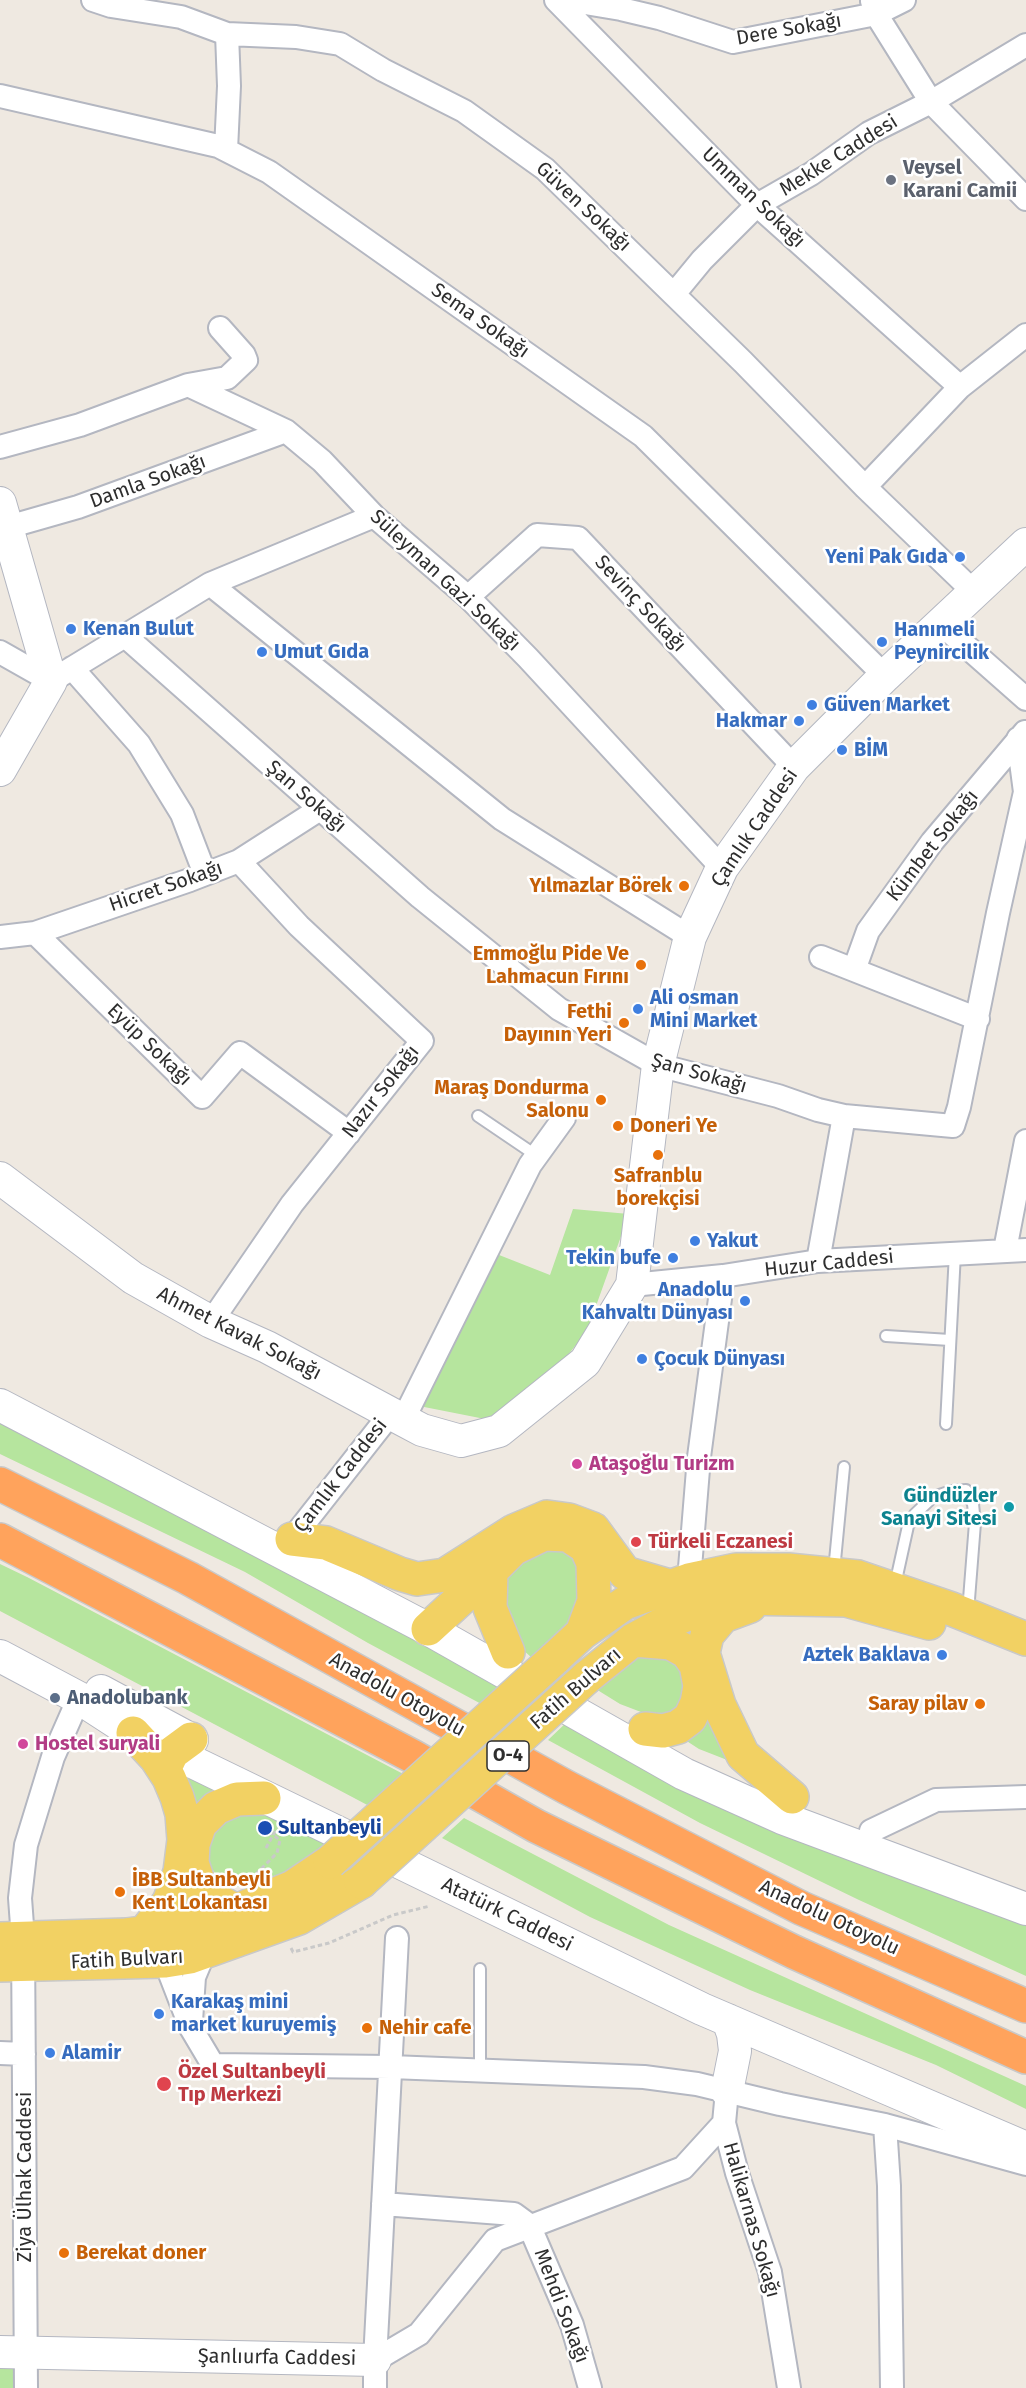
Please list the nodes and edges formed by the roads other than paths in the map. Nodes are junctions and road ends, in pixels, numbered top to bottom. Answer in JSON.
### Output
{"nodes":[{"id":1,"x":150,"y":0,"type":"edge"},
{"id":2,"x":556,"y":0,"type":"edge"},
{"id":3,"x":567,"y":0,"type":"edge"},
{"id":4,"x":904,"y":0,"type":"edge"},
{"id":5,"x":102,"y":3,"type":"edge"},
{"id":6,"x":624,"y":4,"type":"edge"},
{"id":7,"x":874,"y":7,"type":"edge"},
{"id":8,"x":227,"y":34,"type":"junction"},
{"id":9,"x":1026,"y":45,"type":"edge"},
{"id":10,"x":0,"y":96,"type":"edge"},
{"id":11,"x":931,"y":102,"type":"junction"},
{"id":12,"x":226,"y":150,"type":"junction"},
{"id":13,"x":1026,"y":199,"type":"edge"},
{"id":14,"x":757,"y":205,"type":"junction"},
{"id":15,"x":674,"y":294,"type":"junction"},
{"id":16,"x":220,"y":328,"type":"dead end"},
{"id":17,"x":1026,"y":335,"type":"edge"},
{"id":18,"x":189,"y":385,"type":"junction"},
{"id":19,"x":960,"y":387,"type":"junction"},
{"id":20,"x":286,"y":431,"type":"junction"},
{"id":21,"x":0,"y":447,"type":"edge"},
{"id":22,"x":865,"y":487,"type":"junction"},
{"id":23,"x":4,"y":515,"type":"edge"},
{"id":24,"x":374,"y":516,"type":"junction"},
{"id":25,"x":1026,"y":544,"type":"edge"},
{"id":26,"x":210,"y":584,"type":"junction"},
{"id":27,"x":974,"y":591,"type":"junction"},
{"id":28,"x":468,"y":597,"type":"junction"},
{"id":29,"x":941,"y":624,"type":"junction"},
{"id":30,"x":125,"y":636,"type":"junction"},
{"id":31,"x":0,"y":652,"type":"edge"},
{"id":32,"x":61,"y":674,"type":"junction"},
{"id":33,"x":885,"y":676,"type":"junction"},
{"id":34,"x":1026,"y":699,"type":"edge"},
{"id":35,"x":1022,"y":735,"type":"edge"},
{"id":36,"x":794,"y":767,"type":"junction"},
{"id":37,"x":0,"y":770,"type":"edge"},
{"id":38,"x":320,"y":809,"type":"junction"},
{"id":39,"x":239,"y":861,"type":"junction"},
{"id":40,"x":722,"y":868,"type":"junction"},
{"id":41,"x":205,"y":874,"type":"junction"},
{"id":42,"x":35,"y":933,"type":"junction"},
{"id":43,"x":0,"y":937,"type":"edge"},
{"id":44,"x":690,"y":937,"type":"junction"},
{"id":45,"x":821,"y":957,"type":"dead end"},
{"id":46,"x":854,"y":970,"type":"junction"},
{"id":47,"x":978,"y":1019,"type":"junction"},
{"id":48,"x":658,"y":1065,"type":"junction"},
{"id":49,"x":478,"y":1116,"type":"dead end"},
{"id":50,"x":844,"y":1116,"type":"junction"},
{"id":51,"x":564,"y":1118,"type":"dead end"},
{"id":52,"x":349,"y":1133,"type":"junction"},
{"id":53,"x":1026,"y":1141,"type":"edge"},
{"id":54,"x":537,"y":1156,"type":"junction"},
{"id":55,"x":0,"y":1178,"type":"edge"},
{"id":56,"x":1016,"y":1250,"type":"edge"},
{"id":57,"x":955,"y":1253,"type":"junction"},
{"id":58,"x":818,"y":1261,"type":"junction"},
{"id":59,"x":723,"y":1276,"type":"junction"},
{"id":60,"x":632,"y":1285,"type":"junction"},
{"id":61,"x":211,"y":1322,"type":"junction"},
{"id":62,"x":886,"y":1336,"type":"dead end"},
{"id":63,"x":950,"y":1340,"type":"junction"},
{"id":64,"x":0,"y":1387,"type":"edge"},
{"id":65,"x":0,"y":1405,"type":"edge"},
{"id":66,"x":397,"y":1417,"type":"junction"},
{"id":67,"x":946,"y":1424,"type":"dead end"},
{"id":68,"x":499,"y":1431,"type":"joint"},
{"id":69,"x":844,"y":1467,"type":"dead end"},
{"id":70,"x":0,"y":1484,"type":"edge"},
{"id":71,"x":292,"y":1539,"type":"junction"},
{"id":72,"x":0,"y":1540,"type":"edge"},
{"id":73,"x":491,"y":1571,"type":"junction"},
{"id":74,"x":833,"y":1575,"type":"junction"},
{"id":75,"x":681,"y":1583,"type":"junction"},
{"id":76,"x":894,"y":1589,"type":"junction"},
{"id":77,"x":771,"y":1597,"type":"junction"},
{"id":78,"x":968,"y":1615,"type":"junction"},
{"id":79,"x":434,"y":1623,"type":"junction"},
{"id":80,"x":582,"y":1633,"type":"junction"},
{"id":81,"x":0,"y":1637,"type":"edge"},
{"id":82,"x":1026,"y":1639,"type":"edge"},
{"id":83,"x":633,"y":1640,"type":"junction"},
{"id":84,"x":508,"y":1652,"type":"junction"},
{"id":85,"x":0,"y":1656,"type":"edge"},
{"id":86,"x":1026,"y":1660,"type":"edge"},
{"id":87,"x":79,"y":1698,"type":"junction"},
{"id":88,"x":645,"y":1729,"type":"junction"},
{"id":89,"x":133,"y":1734,"type":"joint"},
{"id":90,"x":176,"y":1754,"type":"junction"},
{"id":91,"x":1026,"y":1797,"type":"edge"},
{"id":92,"x":264,"y":1798,"type":"junction"},
{"id":93,"x":787,"y":1807,"type":"junction"},
{"id":94,"x":871,"y":1831,"type":"junction"},
{"id":95,"x":1026,"y":1888,"type":"edge"},
{"id":96,"x":1026,"y":1909,"type":"edge"},
{"id":97,"x":236,"y":1911,"type":"junction"},
{"id":98,"x":144,"y":1933,"type":"junction"},
{"id":99,"x":397,"y":1938,"type":"dead end"},
{"id":100,"x":12,"y":1952,"type":"edge"},
{"id":101,"x":204,"y":1953,"type":"junction"},
{"id":102,"x":165,"y":1961,"type":"junction"},
{"id":103,"x":480,"y":1969,"type":"dead end"},
{"id":104,"x":1026,"y":2006,"type":"edge"},
{"id":105,"x":728,"y":2020,"type":"junction"},
{"id":106,"x":191,"y":2028,"type":"junction"},
{"id":107,"x":0,"y":2053,"type":"edge"},
{"id":108,"x":24,"y":2054,"type":"junction"},
{"id":109,"x":1026,"y":2057,"type":"edge"},
{"id":110,"x":391,"y":2067,"type":"junction"},
{"id":111,"x":480,"y":2070,"type":"junction"},
{"id":112,"x":727,"y":2091,"type":"junction"},
{"id":113,"x":943,"y":2102,"type":"junction"},
{"id":114,"x":724,"y":2123,"type":"junction"},
{"id":115,"x":885,"y":2126,"type":"junction"},
{"id":116,"x":1026,"y":2126,"type":"edge"},
{"id":117,"x":1026,"y":2148,"type":"edge"},
{"id":118,"x":1026,"y":2164,"type":"edge"},
{"id":119,"x":383,"y":2205,"type":"junction"},
{"id":120,"x":529,"y":2225,"type":"junction"},
{"id":121,"x":13,"y":2352,"type":"edge"},
{"id":122,"x":375,"y":2374,"type":"edge"},
{"id":123,"x":26,"y":2388,"type":"edge"},
{"id":124,"x":590,"y":2388,"type":"edge"},
{"id":125,"x":789,"y":2388,"type":"edge"},
{"id":126,"x":892,"y":2388,"type":"edge"}],
"edges":[{"from":1,"to":5,"type":"street"},
{"from":2,"to":14,"type":"street","name":"Umman Sokağı"},
{"from":3,"to":6,"type":"street","name":"Dere Sokağı"},
{"from":4,"to":7,"type":"street","name":"Dere Sokağı"},
{"from":5,"to":8,"type":"street","name":"Güven Sokağı"},
{"from":6,"to":7,"type":"street","name":"Dere Sokağı"},
{"from":7,"to":11,"type":"street"},
{"from":8,"to":12,"type":"street"},
{"from":8,"to":15,"type":"street","name":"Güven Sokağı"},
{"from":9,"to":11,"type":"street","name":"Mekke Caddesi"},
{"from":10,"to":12,"type":"street","name":"Sema Sokağı"},
{"from":11,"to":13,"type":"street"},
{"from":11,"to":14,"type":"street","name":"Mekke Caddesi"},
{"from":12,"to":33,"type":"street","name":"Sema Sokağı"},
{"from":14,"to":15,"type":"street","name":"Mekke Caddesi"},
{"from":14,"to":19,"type":"street","name":"Umman Sokağı"},
{"from":15,"to":22,"type":"street","name":"Güven Sokağı"},
{"from":16,"to":18,"type":"street"},
{"from":17,"to":19,"type":"street"},
{"from":18,"to":20,"type":"street","name":"Süleyman Gazi Sokağı"},
{"from":18,"to":21,"type":"street"},
{"from":19,"to":22,"type":"street"},
{"from":20,"to":23,"type":"street","name":"Damla Sokağı"},
{"from":20,"to":24,"type":"street","name":"Süleyman Gazi Sokağı"},
{"from":22,"to":27,"type":"street","name":"Güven Sokağı"},
{"from":23,"to":32,"type":"street"},
{"from":24,"to":26,"type":"street"},
{"from":24,"to":28,"type":"street","name":"Süleyman Gazi Sokağı"},
{"from":25,"to":27,"type":"street","name":"Çamlık Caddesi"},
{"from":26,"to":30,"type":"street"},
{"from":26,"to":44,"type":"street"},
{"from":27,"to":29,"type":"street","name":"Çamlık Caddesi"},
{"from":28,"to":36,"type":"street","name":"Sevinç Sokağı"},
{"from":28,"to":40,"type":"street","name":"Süleyman Gazi Sokağı"},
{"from":29,"to":33,"type":"street","name":"Çamlık Caddesi"},
{"from":29,"to":34,"type":"street"},
{"from":30,"to":32,"type":"street"},
{"from":30,"to":38,"type":"street","name":"Şan Sokağı"},
{"from":31,"to":32,"type":"street"},
{"from":32,"to":37,"type":"street"},
{"from":32,"to":41,"type":"street"},
{"from":33,"to":36,"type":"street","name":"Çamlık Caddesi"},
{"from":35,"to":46,"type":"street","name":"Kümbet Sokağı"},
{"from":35,"to":47,"type":"street","name":"Şan Sokağı"},
{"from":36,"to":40,"type":"street","name":"Çamlık Caddesi"},
{"from":38,"to":39,"type":"street","name":"Hicret Sokağı"},
{"from":38,"to":48,"type":"street","name":"Şan Sokağı"},
{"from":39,"to":41,"type":"street","name":"Hicret Sokağı"},
{"from":39,"to":52,"type":"street","name":"Nazır Sokağı"},
{"from":40,"to":44,"type":"street","name":"Çamlık Caddesi"},
{"from":41,"to":42,"type":"street","name":"Hicret Sokağı"},
{"from":42,"to":43,"type":"street","name":"Hicret Sokağı"},
{"from":42,"to":52,"type":"street","name":"Eyüp Sokağı"},
{"from":44,"to":48,"type":"street","name":"Çamlık Caddesi"},
{"from":45,"to":46,"type":"street"},
{"from":46,"to":47,"type":"street"},
{"from":47,"to":50,"type":"street","name":"Şan Sokağı"},
{"from":48,"to":50,"type":"street","name":"Şan Sokağı"},
{"from":48,"to":60,"type":"street","name":"Çamlık Caddesi"},
{"from":49,"to":54,"type":"lane"},
{"from":50,"to":58,"type":"street"},
{"from":51,"to":54,"type":"street","name":"Çamlık Caddesi"},
{"from":52,"to":61,"type":"street","name":"Nazır Sokağı"},
{"from":53,"to":56,"type":"street"},
{"from":54,"to":66,"type":"street","name":"Çamlık Caddesi"},
{"from":55,"to":61,"type":"street","name":"Ahmet Kavak Sokağı"},
{"from":56,"to":57,"type":"street","name":"Huzur Caddesi"},
{"from":57,"to":58,"type":"street","name":"Huzur Caddesi"},
{"from":57,"to":63,"type":"lane"},
{"from":58,"to":59,"type":"street","name":"Huzur Caddesi"},
{"from":59,"to":60,"type":"street","name":"Huzur Caddesi"},
{"from":59,"to":75,"type":"street"},
{"from":60,"to":68,"type":"street","name":"Çamlık Caddesi"},
{"from":61,"to":66,"type":"street","name":"Ahmet Kavak Sokağı"},
{"from":62,"to":63,"type":"lane"},
{"from":63,"to":67,"type":"lane"},
{"from":64,"to":71,"type":"street"},
{"from":65,"to":79,"type":"street"},
{"from":66,"to":68,"type":"street","name":"Ahmet Kavak Sokağı"},
{"from":66,"to":71,"type":"street","name":"Çamlık Caddesi"},
{"from":69,"to":74,"type":"lane"},
{"from":70,"to":104,"type":"highway","name":"Anadolu Otoyolu","number":"O-4"},
{"from":71,"to":75,"type":"main road"},
{"from":71,"to":79,"type":"street"},
{"from":72,"to":109,"type":"highway","number":"O-4"},
{"from":73,"to":79,"type":"main road"},
{"from":73,"to":80,"type":"main road"},
{"from":73,"to":84,"type":"main road"},
{"from":74,"to":75,"type":"main road","name":"Fatih Bulvarı"},
{"from":74,"to":76,"type":"main road","name":"Fatih Bulvarı"},
{"from":75,"to":80,"type":"main road","name":"Fatih Bulvarı"},
{"from":76,"to":78,"type":"main road","name":"Fatih Bulvarı"},
{"from":76,"to":78,"type":"lane"},
{"from":77,"to":83,"type":"main road","name":"Fatih Bulvarı"},
{"from":77,"to":86,"type":"main road","name":"Fatih Bulvarı"},
{"from":77,"to":93,"type":"main road"},
{"from":78,"to":82,"type":"main road","name":"Fatih Bulvarı"},
{"from":79,"to":84,"type":"street"},
{"from":79,"to":93,"type":"street"},
{"from":80,"to":97,"type":"main road","name":"Fatih Bulvarı","bridge":true},
{"from":81,"to":90,"type":"street","name":"Atatürk Caddesi"},
{"from":83,"to":88,"type":"main road"},
{"from":83,"to":101,"type":"main road","name":"Fatih Bulvarı","bridge":true},
{"from":84,"to":88,"type":"street"},
{"from":85,"to":87,"type":"street"},
{"from":87,"to":89,"type":"street"},
{"from":87,"to":100,"type":"street","name":"Ziya Ülhak Caddesi"},
{"from":88,"to":93,"type":"street"},
{"from":89,"to":90,"type":"main road"},
{"from":90,"to":92,"type":"street","name":"Atatürk Caddesi"},
{"from":90,"to":98,"type":"main road"},
{"from":90,"to":113,"type":"street","name":"Atatürk Caddesi"},
{"from":91,"to":94,"type":"street"},
{"from":92,"to":97,"type":"main road"},
{"from":92,"to":105,"type":"street","name":"Atatürk Caddesi"},
{"from":93,"to":94,"type":"street"},
{"from":93,"to":96,"type":"street"},
{"from":94,"to":95,"type":"street"},
{"from":97,"to":98,"type":"main road","name":"Fatih Bulvarı"},
{"from":98,"to":100,"type":"main road","name":"Fatih Bulvarı"},
{"from":99,"to":110,"type":"street"},
{"from":100,"to":102,"type":"main road","name":"Fatih Bulvarı"},
{"from":100,"to":108,"type":"street","name":"Ziya Ülhak Caddesi"},
{"from":101,"to":102,"type":"main road","name":"Fatih Bulvarı"},
{"from":101,"to":106,"type":"street"},
{"from":102,"to":106,"type":"street"},
{"from":103,"to":111,"type":"lane"},
{"from":105,"to":112,"type":"street"},
{"from":105,"to":113,"type":"street","name":"Atatürk Caddesi"},
{"from":106,"to":110,"type":"street"},
{"from":107,"to":108,"type":"street"},
{"from":108,"to":121,"type":"street","name":"Ziya Ülhak Caddesi"},
{"from":110,"to":111,"type":"street"},
{"from":110,"to":119,"type":"street"},
{"from":111,"to":112,"type":"street"},
{"from":112,"to":114,"type":"street"},
{"from":112,"to":115,"type":"street"},
{"from":113,"to":115,"type":"street"},
{"from":113,"to":116,"type":"street","name":"Atatürk Caddesi"},
{"from":113,"to":117,"type":"street","name":"Atatürk Caddesi"},
{"from":114,"to":120,"type":"street","name":"Şanlıurfa Caddesi"},
{"from":114,"to":125,"type":"street","name":"Halikarnas Sokağı"},
{"from":115,"to":118,"type":"street"},
{"from":115,"to":126,"type":"street"},
{"from":119,"to":120,"type":"street"},
{"from":119,"to":122,"type":"street"},
{"from":120,"to":122,"type":"street","name":"Şanlıurfa Caddesi"},
{"from":120,"to":124,"type":"street","name":"Mehdi Sokağı"},
{"from":121,"to":122,"type":"street","name":"Şanlıurfa Caddesi"},
{"from":121,"to":123,"type":"street","name":"Ziya Ülhak Caddesi"}]}
